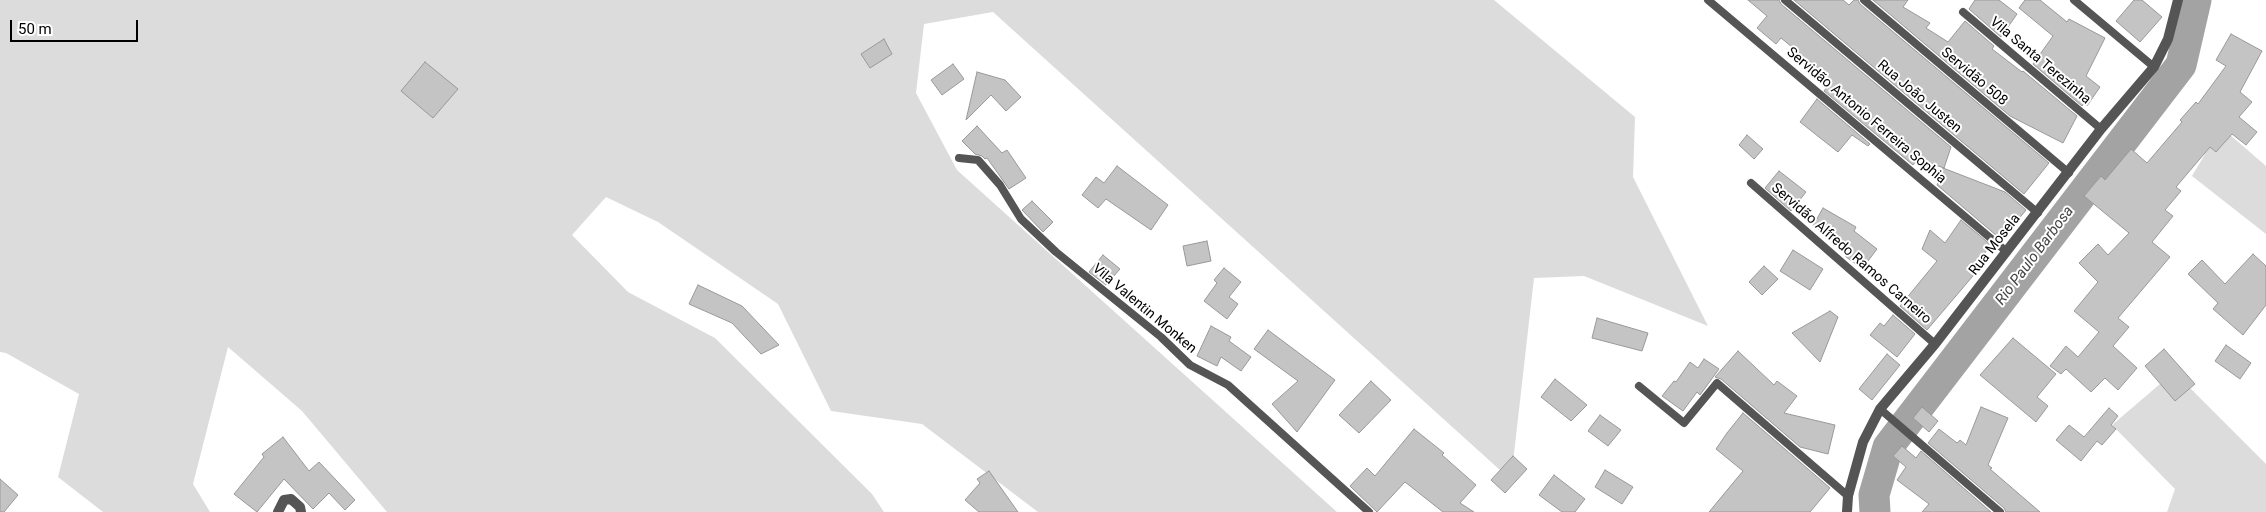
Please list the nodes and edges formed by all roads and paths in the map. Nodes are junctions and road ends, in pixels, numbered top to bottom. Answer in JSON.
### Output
{"nodes":[{"id":1,"x":1708,"y":0,"type":"edge"},
{"id":2,"x":1785,"y":0,"type":"edge"},
{"id":3,"x":1864,"y":0,"type":"edge"},
{"id":4,"x":2074,"y":0,"type":"edge"},
{"id":5,"x":2178,"y":0,"type":"edge"},
{"id":6,"x":1963,"y":12,"type":"dead end"},
{"id":7,"x":2154,"y":67,"type":"junction"},
{"id":8,"x":2101,"y":129,"type":"junction"},
{"id":9,"x":959,"y":158,"type":"dead end"},
{"id":10,"x":2069,"y":173,"type":"junction"},
{"id":11,"x":1751,"y":183,"type":"dead end"},
{"id":12,"x":2038,"y":213,"type":"junction"},
{"id":13,"x":2008,"y":252,"type":"junction"},
{"id":14,"x":1935,"y":344,"type":"junction"},
{"id":15,"x":1639,"y":386,"type":"dead end"},
{"id":16,"x":1880,"y":409,"type":"junction"},
{"id":17,"x":1848,"y":496,"type":"junction"},
{"id":18,"x":278,"y":512,"type":"edge"},
{"id":19,"x":301,"y":512,"type":"edge"},
{"id":20,"x":1369,"y":512,"type":"edge"},
{"id":21,"x":1847,"y":512,"type":"edge"},
{"id":22,"x":2000,"y":512,"type":"edge"}],
"edges":[{"from":1,"to":13,"type":"lane","name":"Servidão Antonio Ferreira Sophia"},
{"from":2,"to":12,"type":"lane","name":"Rua João Justen"},
{"from":3,"to":10,"type":"lane","name":"Servidão 508"},
{"from":4,"to":7,"type":"lane"},
{"from":5,"to":7,"type":"street","name":"Rua Mosela"},
{"from":6,"to":8,"type":"lane","name":"Vila Santa Terezinha"},
{"from":7,"to":8,"type":"street","name":"Rua Mosela"},
{"from":8,"to":10,"type":"street","name":"Rua Mosela"},
{"from":9,"to":20,"type":"lane","name":"Vila Valentin Monken"},
{"from":10,"to":12,"type":"street","name":"Rua Mosela"},
{"from":11,"to":14,"type":"lane","name":"Servidão Alfredo Ramos Carneiro"},
{"from":12,"to":13,"type":"street","name":"Rua Mosela"},
{"from":13,"to":14,"type":"street","name":"Rua Mosela"},
{"from":14,"to":16,"type":"street","name":"Rua Mosela"},
{"from":15,"to":17,"type":"lane"},
{"from":16,"to":17,"type":"street","name":"Rua Mosela"},
{"from":16,"to":22,"type":"lane"},
{"from":17,"to":21,"type":"street","name":"Rua Mosela"},
{"from":18,"to":19,"type":"street"}]}
